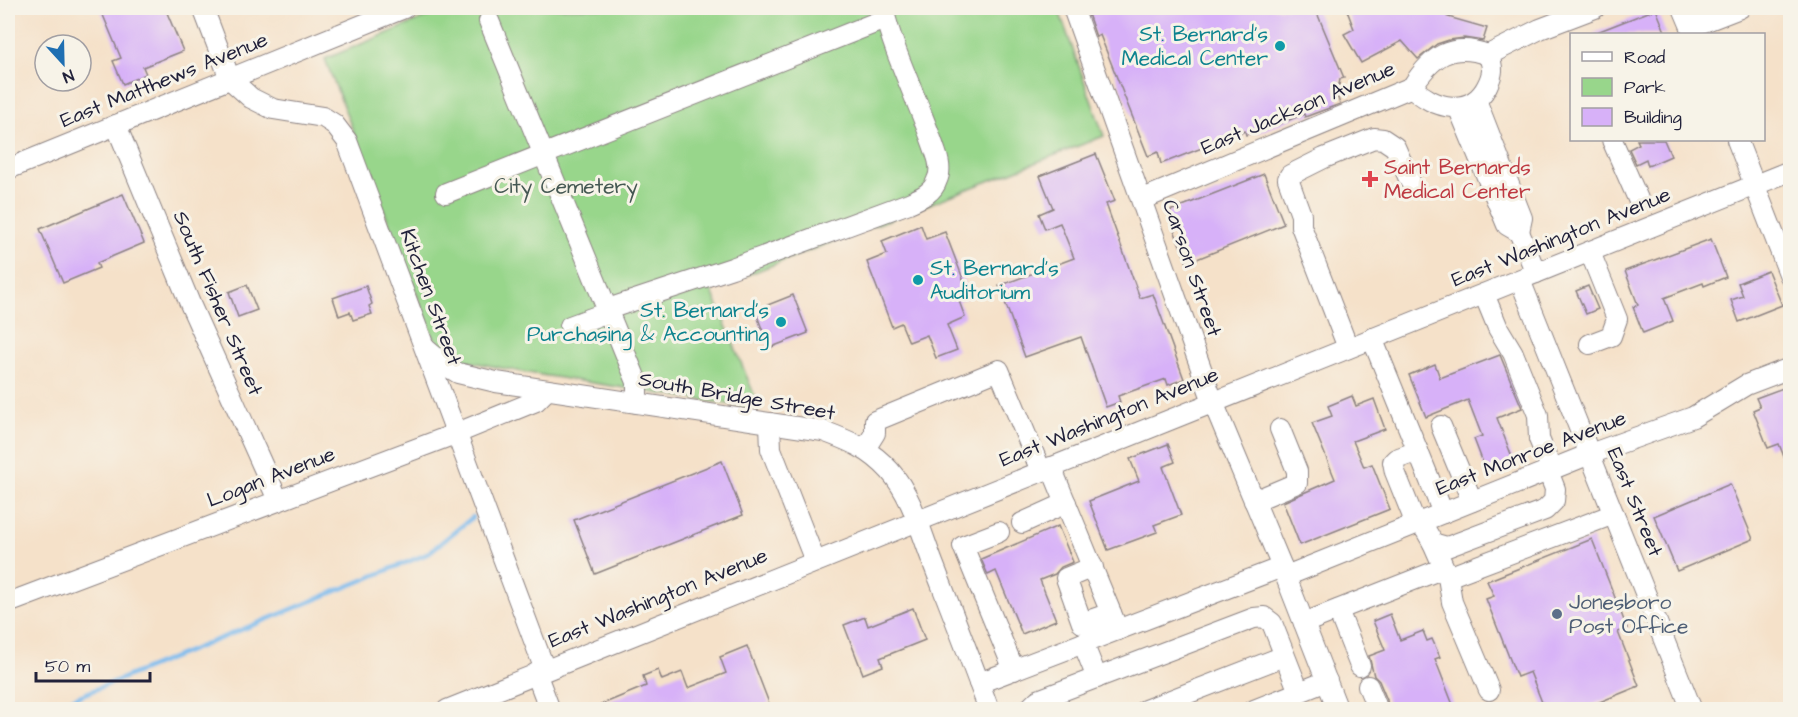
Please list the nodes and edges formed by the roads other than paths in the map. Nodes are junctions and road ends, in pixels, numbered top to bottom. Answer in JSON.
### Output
{"nodes":[{"id":1,"x":202,"y":8,"type":"edge"},
{"id":2,"x":404,"y":8,"type":"edge"},
{"id":3,"x":1073,"y":8,"type":"edge"},
{"id":4,"x":1595,"y":8,"type":"edge"},
{"id":5,"x":1683,"y":8,"type":"edge"},
{"id":6,"x":1740,"y":8,"type":"edge"},
{"id":7,"x":884,"y":13,"type":"edge"},
{"id":8,"x":489,"y":21,"type":"dead end"},
{"id":9,"x":1692,"y":31,"type":"edge"},
{"id":10,"x":1488,"y":55,"type":"junction"},
{"id":11,"x":230,"y":79,"type":"junction"},
{"id":12,"x":1412,"y":87,"type":"junction"},
{"id":13,"x":1467,"y":103,"type":"junction"},
{"id":14,"x":116,"y":125,"type":"junction"},
{"id":15,"x":1311,"y":129,"type":"junction"},
{"id":16,"x":1612,"y":141,"type":"edge"},
{"id":17,"x":1737,"y":141,"type":"edge"},
{"id":18,"x":544,"y":154,"type":"junction"},
{"id":19,"x":1324,"y":158,"type":"junction"},
{"id":20,"x":8,"y":169,"type":"edge"},
{"id":21,"x":1791,"y":171,"type":"edge"},
{"id":22,"x":1410,"y":181,"type":"dead end"},
{"id":23,"x":1756,"y":186,"type":"junction"},
{"id":24,"x":446,"y":193,"type":"dead end"},
{"id":25,"x":1143,"y":199,"type":"junction"},
{"id":26,"x":1638,"y":199,"type":"dead end"},
{"id":27,"x":1590,"y":252,"type":"junction"},
{"id":28,"x":1789,"y":269,"type":"edge"},
{"id":29,"x":1528,"y":276,"type":"junction"},
{"id":30,"x":1484,"y":294,"type":"junction"},
{"id":31,"x":608,"y":310,"type":"junction"},
{"id":32,"x":570,"y":326,"type":"dead end"},
{"id":33,"x":1372,"y":338,"type":"junction"},
{"id":34,"x":1590,"y":344,"type":"dead end"},
{"id":35,"x":425,"y":348,"type":"junction"},
{"id":36,"x":1348,"y":348,"type":"junction"},
{"id":37,"x":1791,"y":368,"type":"edge"},
{"id":38,"x":547,"y":390,"type":"junction"},
{"id":39,"x":1213,"y":402,"type":"junction"},
{"id":40,"x":637,"y":403,"type":"junction"},
{"id":41,"x":770,"y":423,"type":"junction"},
{"id":42,"x":1441,"y":426,"type":"dead end"},
{"id":43,"x":1280,"y":429,"type":"dead end"},
{"id":44,"x":455,"y":434,"type":"junction"},
{"id":45,"x":865,"y":449,"type":"junction"},
{"id":46,"x":1418,"y":451,"type":"junction"},
{"id":47,"x":1590,"y":454,"type":"junction"},
{"id":48,"x":1046,"y":469,"type":"junction"},
{"id":49,"x":1550,"y":470,"type":"junction"},
{"id":50,"x":278,"y":500,"type":"junction"},
{"id":51,"x":1254,"y":501,"type":"junction"},
{"id":52,"x":1472,"y":501,"type":"junction"},
{"id":53,"x":1066,"y":503,"type":"junction"},
{"id":54,"x":1443,"y":513,"type":"junction"},
{"id":55,"x":1614,"y":514,"type":"junction"},
{"id":56,"x":917,"y":520,"type":"junction"},
{"id":57,"x":1022,"y":523,"type":"dead end"},
{"id":58,"x":1418,"y":523,"type":"junction"},
{"id":59,"x":999,"y":532,"type":"dead end"},
{"id":60,"x":1433,"y":543,"type":"junction"},
{"id":61,"x":815,"y":561,"type":"junction"},
{"id":62,"x":1093,"y":567,"type":"junction"},
{"id":63,"x":1284,"y":571,"type":"junction"},
{"id":64,"x":1446,"y":572,"type":"junction"},
{"id":65,"x":8,"y":603,"type":"edge"},
{"id":66,"x":1338,"y":610,"type":"junction"},
{"id":67,"x":1115,"y":621,"type":"junction"},
{"id":68,"x":1304,"y":623,"type":"junction"},
{"id":69,"x":1083,"y":643,"type":"junction"},
{"id":70,"x":1284,"y":656,"type":"junction"},
{"id":71,"x":1360,"y":666,"type":"dead end"},
{"id":72,"x":1014,"y":670,"type":"junction"},
{"id":73,"x":540,"y":672,"type":"junction"},
{"id":74,"x":1096,"y":678,"type":"junction"},
{"id":75,"x":1327,"y":681,"type":"junction"},
{"id":76,"x":979,"y":683,"type":"junction"},
{"id":77,"x":1368,"y":686,"type":"dead end"},
{"id":78,"x":1489,"y":690,"type":"dead end"},
{"id":79,"x":1299,"y":692,"type":"junction"},
{"id":80,"x":447,"y":710,"type":"edge"},
{"id":81,"x":550,"y":710,"type":"edge"},
{"id":82,"x":989,"y":710,"type":"edge"},
{"id":83,"x":1028,"y":710,"type":"edge"},
{"id":84,"x":1145,"y":710,"type":"edge"},
{"id":85,"x":1254,"y":710,"type":"edge"},
{"id":86,"x":1338,"y":710,"type":"edge"},
{"id":87,"x":1375,"y":710,"type":"edge"},
{"id":88,"x":1692,"y":710,"type":"edge"}],
"edges":[{"from":1,"to":11,"type":"street","name":"Kitchen Street"},
{"from":2,"to":11,"type":"street","name":"East Matthews Avenue"},
{"from":3,"to":25,"type":"street","name":"Carson Street"},
{"from":4,"to":10,"type":"street"},
{"from":5,"to":9,"type":"street"},
{"from":6,"to":9,"type":"street"},
{"from":7,"to":18,"type":"street"},
{"from":7,"to":31,"type":"street"},
{"from":8,"to":18,"type":"street"},
{"from":10,"to":12,"type":"street","name":"East Jackson Avenue"},
{"from":10,"to":13,"type":"street"},
{"from":11,"to":14,"type":"street","name":"East Matthews Avenue"},
{"from":11,"to":35,"type":"street","name":"Kitchen Street"},
{"from":12,"to":13,"type":"street"},
{"from":12,"to":15,"type":"street","name":"East Jackson Avenue"},
{"from":13,"to":29,"type":"street","name":"East Street"},
{"from":14,"to":20,"type":"street","name":"East Matthews Avenue"},
{"from":14,"to":50,"type":"street","name":"South Fisher Street"},
{"from":15,"to":19,"type":"street"},
{"from":15,"to":25,"type":"street","name":"East Jackson Avenue"},
{"from":16,"to":26,"type":"street"},
{"from":17,"to":23,"type":"street"},
{"from":18,"to":24,"type":"street"},
{"from":18,"to":31,"type":"street"},
{"from":19,"to":22,"type":"street"},
{"from":19,"to":36,"type":"street"},
{"from":21,"to":23,"type":"street","name":"East Washington Avenue"},
{"from":23,"to":27,"type":"street","name":"East Washington Avenue"},
{"from":23,"to":28,"type":"street"},
{"from":25,"to":39,"type":"street","name":"Carson Street"},
{"from":27,"to":29,"type":"street","name":"East Washington Avenue"},
{"from":27,"to":34,"type":"street"},
{"from":29,"to":30,"type":"street","name":"East Washington Avenue"},
{"from":29,"to":47,"type":"street","name":"East Street"},
{"from":30,"to":33,"type":"street","name":"East Washington Avenue"},
{"from":30,"to":49,"type":"street"},
{"from":31,"to":32,"type":"street"},
{"from":31,"to":40,"type":"street"},
{"from":33,"to":36,"type":"street","name":"East Washington Avenue"},
{"from":33,"to":46,"type":"street"},
{"from":35,"to":38,"type":"street","name":"South Bridge Street"},
{"from":35,"to":44,"type":"street","name":"Kitchen Street"},
{"from":36,"to":39,"type":"street","name":"East Washington Avenue"},
{"from":37,"to":47,"type":"street","name":"East Monroe Avenue"},
{"from":38,"to":40,"type":"street","name":"South Bridge Street"},
{"from":38,"to":44,"type":"street","name":"Logan Avenue"},
{"from":39,"to":48,"type":"street","name":"East Washington Avenue"},
{"from":39,"to":51,"type":"street","name":"Carson Street"},
{"from":40,"to":41,"type":"street","name":"South Bridge Street"},
{"from":41,"to":45,"type":"street","name":"South Bridge Street"},
{"from":41,"to":61,"type":"street"},
{"from":42,"to":52,"type":"street"},
{"from":43,"to":51,"type":"street"},
{"from":44,"to":50,"type":"street","name":"Logan Avenue"},
{"from":44,"to":73,"type":"street","name":"Kitchen Street"},
{"from":45,"to":48,"type":"street"},
{"from":45,"to":56,"type":"street","name":"South Bridge Street"},
{"from":46,"to":54,"type":"street"},
{"from":46,"to":58,"type":"street"},
{"from":47,"to":49,"type":"street","name":"East Monroe Avenue"},
{"from":47,"to":55,"type":"street","name":"East Street"},
{"from":48,"to":53,"type":"street"},
{"from":48,"to":56,"type":"street","name":"East Washington Avenue"},
{"from":49,"to":52,"type":"street","name":"East Monroe Avenue"},
{"from":49,"to":60,"type":"street"},
{"from":50,"to":65,"type":"street","name":"Logan Avenue"},
{"from":51,"to":63,"type":"street","name":"Carson Street"},
{"from":52,"to":54,"type":"street","name":"East Monroe Avenue"},
{"from":53,"to":57,"type":"street"},
{"from":53,"to":62,"type":"street"},
{"from":54,"to":58,"type":"street","name":"East Monroe Avenue"},
{"from":55,"to":64,"type":"street"},
{"from":55,"to":88,"type":"street","name":"East Street"},
{"from":56,"to":61,"type":"street","name":"East Washington Avenue"},
{"from":56,"to":76,"type":"street","name":"South Bridge Street"},
{"from":58,"to":60,"type":"street"},
{"from":58,"to":63,"type":"street","name":"East Monroe Avenue"},
{"from":59,"to":72,"type":"street"},
{"from":60,"to":64,"type":"street"},
{"from":61,"to":73,"type":"street","name":"East Washington Avenue"},
{"from":62,"to":67,"type":"street"},
{"from":62,"to":67,"type":"street"},
{"from":63,"to":67,"type":"street","name":"East Monroe Avenue"},
{"from":63,"to":68,"type":"street","name":"Carson Street"},
{"from":64,"to":66,"type":"street"},
{"from":64,"to":78,"type":"street"},
{"from":66,"to":68,"type":"street"},
{"from":66,"to":71,"type":"street"},
{"from":67,"to":69,"type":"street","name":"East Monroe Avenue"},
{"from":68,"to":75,"type":"street","name":"Carson Street"},
{"from":69,"to":72,"type":"street","name":"East Monroe Avenue"},
{"from":69,"to":74,"type":"street"},
{"from":70,"to":74,"type":"street"},
{"from":70,"to":79,"type":"street"},
{"from":70,"to":84,"type":"street"},
{"from":72,"to":76,"type":"street","name":"East Monroe Avenue"},
{"from":73,"to":80,"type":"street","name":"East Washington Avenue"},
{"from":73,"to":81,"type":"street","name":"Kitchen Street"},
{"from":74,"to":83,"type":"street"},
{"from":75,"to":79,"type":"street"},
{"from":75,"to":86,"type":"street","name":"Carson Street"},
{"from":76,"to":82,"type":"street","name":"South Bridge Street"},
{"from":77,"to":87,"type":"street"},
{"from":79,"to":85,"type":"street"}]}
